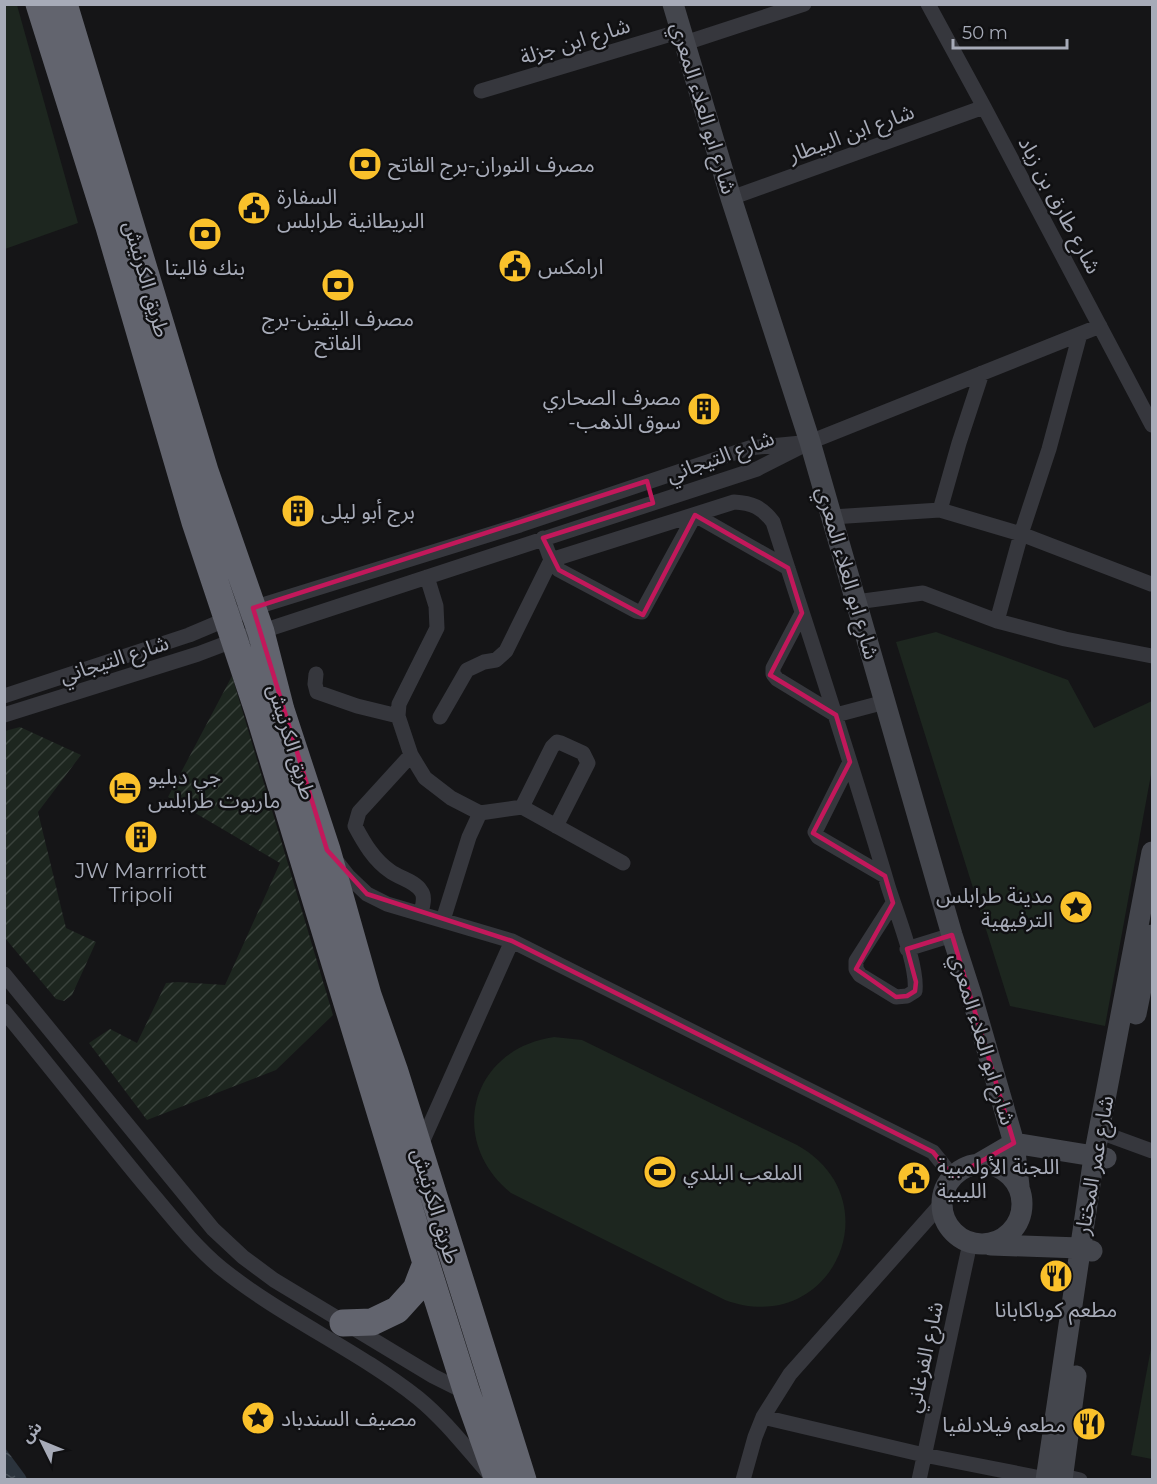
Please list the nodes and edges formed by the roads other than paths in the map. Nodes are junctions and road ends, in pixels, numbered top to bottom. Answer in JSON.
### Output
{"nodes":[{"id":1,"x":39,"y":4,"type":"edge"},
{"id":2,"x":64,"y":4,"type":"edge"},
{"id":3,"x":673,"y":4,"type":"edge"},
{"id":4,"x":804,"y":4,"type":"edge"},
{"id":5,"x":928,"y":4,"type":"edge"},
{"id":6,"x":683,"y":37,"type":"junction"},
{"id":7,"x":481,"y":91,"type":"dead end"},
{"id":8,"x":984,"y":107,"type":"junction"},
{"id":9,"x":731,"y":198,"type":"junction"},
{"id":10,"x":1100,"y":326,"type":"junction"},
{"id":11,"x":1080,"y":334,"type":"junction"},
{"id":12,"x":982,"y":373,"type":"junction"},
{"id":13,"x":1152,"y":426,"type":"edge"},
{"id":14,"x":810,"y":442,"type":"junction"},
{"id":15,"x":647,"y":482,"type":"junction"},
{"id":16,"x":653,"y":503,"type":"junction"},
{"id":17,"x":940,"y":510,"type":"junction"},
{"id":18,"x":695,"y":515,"type":"junction"},
{"id":19,"x":832,"y":517,"type":"junction"},
{"id":20,"x":520,"y":525,"type":"junction"},
{"id":21,"x":1021,"y":534,"type":"junction"},
{"id":22,"x":543,"y":538,"type":"junction"},
{"id":23,"x":525,"y":544,"type":"junction"},
{"id":24,"x":551,"y":560,"type":"junction"},
{"id":25,"x":788,"y":568,"type":"junction"},
{"id":26,"x":427,"y":577,"type":"junction"},
{"id":27,"x":1151,"y":584,"type":"edge"},
{"id":28,"x":856,"y":602,"type":"junction"},
{"id":29,"x":802,"y":613,"type":"junction"},
{"id":30,"x":257,"y":620,"type":"junction"},
{"id":31,"x":997,"y":621,"type":"junction"},
{"id":32,"x":231,"y":629,"type":"junction"},
{"id":33,"x":1152,"y":657,"type":"edge"},
{"id":34,"x":316,"y":674,"type":"dead end"},
{"id":35,"x":4,"y":696,"type":"edge"},
{"id":36,"x":885,"y":702,"type":"junction"},
{"id":37,"x":4,"y":715,"type":"edge"},
{"id":38,"x":836,"y":715,"type":"junction"},
{"id":39,"x":398,"y":716,"type":"junction"},
{"id":40,"x":440,"y":717,"type":"dead end"},
{"id":41,"x":411,"y":755,"type":"junction"},
{"id":42,"x":850,"y":762,"type":"junction"},
{"id":43,"x":522,"y":807,"type":"junction"},
{"id":44,"x":480,"y":813,"type":"junction"},
{"id":45,"x":556,"y":826,"type":"junction"},
{"id":46,"x":327,"y":850,"type":"junction"},
{"id":47,"x":1152,"y":852,"type":"edge"},
{"id":48,"x":623,"y":863,"type":"dead end"},
{"id":49,"x":885,"y":876,"type":"junction"},
{"id":50,"x":893,"y":903,"type":"junction"},
{"id":51,"x":421,"y":914,"type":"junction"},
{"id":52,"x":443,"y":921,"type":"junction"},
{"id":53,"x":952,"y":934,"type":"junction"},
{"id":54,"x":1152,"y":934,"type":"edge"},
{"id":55,"x":512,"y":941,"type":"junction"},
{"id":56,"x":908,"y":949,"type":"junction"},
{"id":57,"x":4,"y":974,"type":"edge"},
{"id":58,"x":4,"y":1011,"type":"edge"},
{"id":59,"x":1111,"y":1136,"type":"junction"},
{"id":60,"x":1014,"y":1143,"type":"junction"},
{"id":61,"x":141,"y":1144,"type":"junction"},
{"id":62,"x":419,"y":1150,"type":"junction"},
{"id":63,"x":1152,"y":1151,"type":"edge"},
{"id":64,"x":122,"y":1158,"type":"junction"},
{"id":65,"x":1101,"y":1158,"type":"junction"},
{"id":66,"x":978,"y":1164,"type":"junction"},
{"id":67,"x":953,"y":1177,"type":"junction"},
{"id":68,"x":1019,"y":1186,"type":"junction"},
{"id":69,"x":942,"y":1203,"type":"junction"},
{"id":70,"x":979,"y":1244,"type":"junction"},
{"id":71,"x":1086,"y":1250,"type":"junction"},
{"id":72,"x":426,"y":1263,"type":"junction"},
{"id":73,"x":306,"y":1299,"type":"junction"},
{"id":74,"x":297,"y":1320,"type":"junction"},
{"id":75,"x":343,"y":1323,"type":"junction"},
{"id":76,"x":467,"y":1393,"type":"junction"},
{"id":77,"x":497,"y":1401,"type":"junction"},
{"id":78,"x":764,"y":1417,"type":"junction"},
{"id":79,"x":924,"y":1455,"type":"junction"},
{"id":80,"x":496,"y":1479,"type":"edge"},
{"id":81,"x":522,"y":1479,"type":"edge"},
{"id":82,"x":743,"y":1479,"type":"edge"},
{"id":83,"x":919,"y":1479,"type":"edge"},
{"id":84,"x":1060,"y":1479,"type":"edge"}],
"edges":[{"from":1,"to":32,"type":"highway","name":"طريق الكرنيش"},
{"from":2,"to":30,"type":"highway","name":"طريق الكرنيش"},
{"from":3,"to":6,"type":"street","name":"شارع ابو العلاء المعري"},
{"from":4,"to":6,"type":"street","name":"شارع ابن جزلة"},
{"from":5,"to":8,"type":"street","name":"شارع طارق بن زياد"},
{"from":6,"to":7,"type":"street","name":"شارع ابن جزلة"},
{"from":6,"to":9,"type":"street","name":"شارع ابو العلاء المعري"},
{"from":8,"to":9,"type":"street","name":"شارع ابن البيطار"},
{"from":8,"to":10,"type":"street","name":"شارع طارق بن زياد"},
{"from":9,"to":14,"type":"street","name":"شارع ابو العلاء المعري"},
{"from":10,"to":11,"type":"street"},
{"from":10,"to":13,"type":"street","name":"شارع طارق بن زياد"},
{"from":11,"to":12,"type":"street"},
{"from":11,"to":21,"type":"street"},
{"from":12,"to":14,"type":"street"},
{"from":12,"to":17,"type":"street"},
{"from":14,"to":15,"type":"street","name":"شارع التيجاني"},
{"from":14,"to":16,"type":"street","name":"شارع التيجاني"},
{"from":14,"to":19,"type":"street","name":"شارع ابو العلاء المعري"},
{"from":15,"to":16,"type":"street"},
{"from":15,"to":20,"type":"street","name":"شارع التيجاني"},
{"from":16,"to":22,"type":"street","name":"شارع التيجاني"},
{"from":17,"to":19,"type":"street"},
{"from":17,"to":21,"type":"street"},
{"from":18,"to":24,"type":"street"},
{"from":18,"to":24,"type":"street"},
{"from":18,"to":25,"type":"street"},
{"from":18,"to":25,"type":"street"},
{"from":19,"to":28,"type":"street","name":"شارع ابو العلاء المعري"},
{"from":20,"to":23,"type":"street"},
{"from":20,"to":30,"type":"street","name":"شارع التيجاني"},
{"from":21,"to":27,"type":"street"},
{"from":21,"to":31,"type":"street"},
{"from":22,"to":23,"type":"street","name":"شارع التيجاني"},
{"from":22,"to":24,"type":"street"},
{"from":23,"to":26,"type":"street","name":"شارع التيجاني"},
{"from":24,"to":40,"type":"street"},
{"from":25,"to":29,"type":"street"},
{"from":26,"to":30,"type":"street","name":"شارع التيجاني"},
{"from":26,"to":39,"type":"street"},
{"from":28,"to":31,"type":"street"},
{"from":28,"to":36,"type":"street","name":"شارع ابو العلاء المعري"},
{"from":29,"to":38,"type":"street"},
{"from":29,"to":38,"type":"street"},
{"from":30,"to":32,"type":"street"},
{"from":30,"to":32,"type":"street"},
{"from":30,"to":46,"type":"highway","name":"طريق الكرنيش"},
{"from":31,"to":33,"type":"street"},
{"from":32,"to":35,"type":"street","name":"شارع التيجاني"},
{"from":32,"to":37,"type":"street","name":"شارع التيجاني"},
{"from":32,"to":72,"type":"highway","name":"طريق الكرنيش"},
{"from":34,"to":39,"type":"street"},
{"from":36,"to":38,"type":"street"},
{"from":36,"to":53,"type":"street","name":"شارع ابو العلاء المعري"},
{"from":38,"to":42,"type":"street"},
{"from":39,"to":41,"type":"street"},
{"from":41,"to":44,"type":"street"},
{"from":41,"to":51,"type":"street"},
{"from":42,"to":49,"type":"street"},
{"from":42,"to":49,"type":"street"},
{"from":43,"to":44,"type":"street"},
{"from":43,"to":45,"type":"street"},
{"from":43,"to":45,"type":"street"},
{"from":44,"to":52,"type":"street"},
{"from":45,"to":48,"type":"street"},
{"from":46,"to":51,"type":"street"},
{"from":46,"to":62,"type":"highway","name":"طريق الكرنيش"},
{"from":47,"to":65,"type":"street","name":"شارع عمر المختار"},
{"from":49,"to":50,"type":"street"},
{"from":50,"to":56,"type":"street"},
{"from":50,"to":56,"type":"street"},
{"from":51,"to":52,"type":"street"},
{"from":52,"to":55,"type":"street"},
{"from":53,"to":56,"type":"street"},
{"from":53,"to":60,"type":"street","name":"شارع ابو العلاء المعري"},
{"from":54,"to":59,"type":"street","name":"شارع عمر المختار"},
{"from":55,"to":62,"type":"street"},
{"from":55,"to":67,"type":"street"},
{"from":57,"to":61,"type":"street"},
{"from":58,"to":64,"type":"street"},
{"from":59,"to":63,"type":"street"},
{"from":59,"to":65,"type":"street","name":"شارع عمر المختار"},
{"from":60,"to":65,"type":"street"},
{"from":60,"to":66,"type":"street"},
{"from":60,"to":68,"type":"street","name":"شارع ابو العلاء المعري"},
{"from":61,"to":64,"type":"street"},
{"from":61,"to":73,"type":"street"},
{"from":62,"to":77,"type":"highway","name":"طريق الكرنيش"},
{"from":64,"to":74,"type":"street"},
{"from":65,"to":71,"type":"street","name":"شارع عمر المختار"},
{"from":66,"to":67,"type":"street"},
{"from":66,"to":68,"type":"street"},
{"from":67,"to":69,"type":"street"},
{"from":68,"to":70,"type":"street"},
{"from":69,"to":70,"type":"street"},
{"from":69,"to":78,"type":"street"},
{"from":70,"to":71,"type":"street"},
{"from":70,"to":79,"type":"street","name":"شارع الفرغاني"},
{"from":71,"to":84,"type":"street","name":"شارع عمر المختار"},
{"from":72,"to":75,"type":"highway"},
{"from":72,"to":76,"type":"highway","name":"طريق الكرنيش"},
{"from":73,"to":74,"type":"street"},
{"from":73,"to":75,"type":"street"},
{"from":74,"to":80,"type":"street"},
{"from":75,"to":76,"type":"street"},
{"from":76,"to":77,"type":"street"},
{"from":76,"to":80,"type":"highway","name":"طريق الكرنيش"},
{"from":77,"to":81,"type":"highway","name":"طريق الكرنيش"},
{"from":78,"to":79,"type":"street"},
{"from":78,"to":82,"type":"street"},
{"from":79,"to":83,"type":"street","name":"شارع الفرغاني"},
{"from":79,"to":84,"type":"street"}]}
